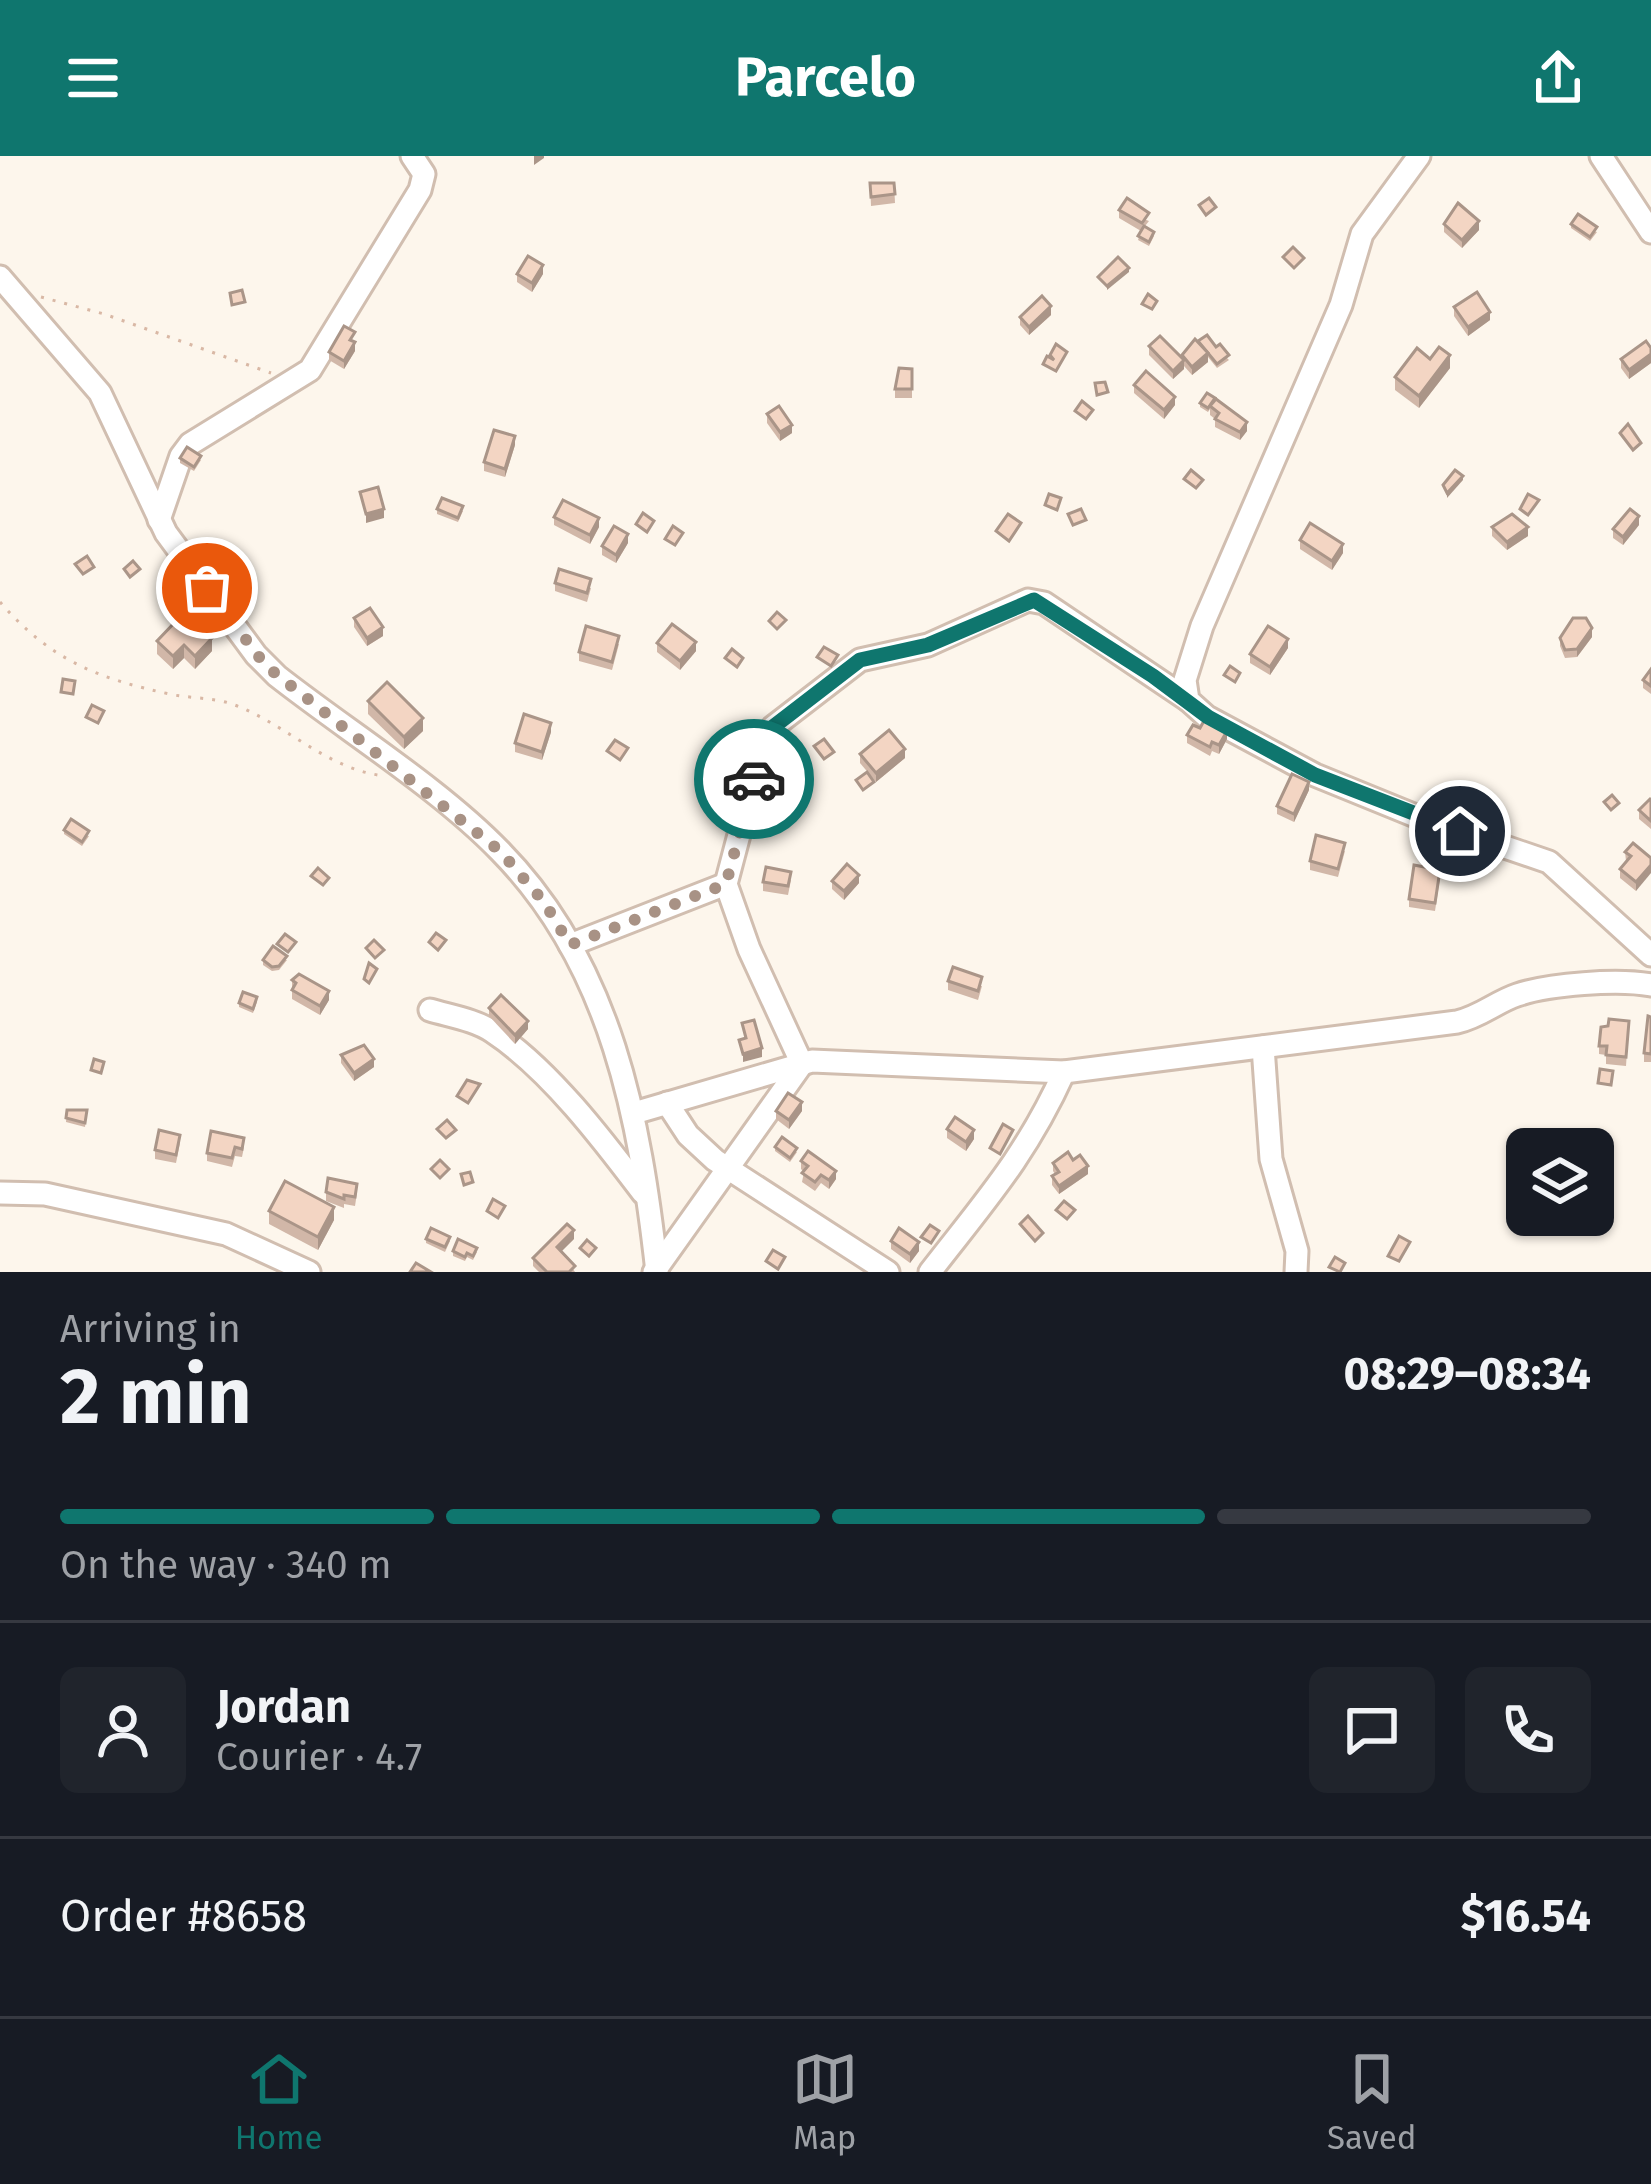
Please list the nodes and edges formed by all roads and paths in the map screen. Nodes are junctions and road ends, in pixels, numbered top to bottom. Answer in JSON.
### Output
{"nodes":[{"id":1,"x":412,"y":156,"type":"edge"},
{"id":2,"x":1601,"y":156,"type":"edge"},
{"id":3,"x":1414,"y":158,"type":"edge"},
{"id":4,"x":1651,"y":232,"type":"edge"},
{"id":5,"x":5,"y":283,"type":"edge"},
{"id":6,"x":295,"y":382,"type":"junction"},
{"id":7,"x":159,"y":520,"type":"junction"},
{"id":8,"x":0,"y":602,"type":"edge"},
{"id":9,"x":1187,"y":700,"type":"junction"},
{"id":10,"x":411,"y":779,"type":"junction"},
{"id":11,"x":726,"y":884,"type":"junction"},
{"id":12,"x":570,"y":945,"type":"junction"},
{"id":13,"x":1651,"y":955,"type":"edge"},
{"id":14,"x":1651,"y":985,"type":"edge"},
{"id":15,"x":430,"y":1010,"type":"dead end"},
{"id":16,"x":1264,"y":1047,"type":"junction"},
{"id":17,"x":802,"y":1064,"type":"junction"},
{"id":18,"x":1064,"y":1072,"type":"junction"},
{"id":19,"x":668,"y":1103,"type":"junction"},
{"id":20,"x":634,"y":1113,"type":"junction"},
{"id":21,"x":727,"y":1168,"type":"junction"},
{"id":22,"x":0,"y":1193,"type":"edge"},
{"id":23,"x":647,"y":1198,"type":"junction"},
{"id":24,"x":656,"y":1271,"type":"edge"},
{"id":25,"x":309,"y":1272,"type":"edge"},
{"id":26,"x":888,"y":1272,"type":"edge"},
{"id":27,"x":930,"y":1272,"type":"edge"},
{"id":28,"x":1296,"y":1272,"type":"edge"}],
"edges":[{"from":1,"to":6,"type":"street"},
{"from":2,"to":4,"type":"street"},
{"from":3,"to":9,"type":"street"},
{"from":5,"to":6,"type":"path"},
{"from":5,"to":7,"type":"street"},
{"from":6,"to":7,"type":"street"},
{"from":7,"to":10,"type":"street"},
{"from":8,"to":10,"type":"path"},
{"from":9,"to":11,"type":"street"},
{"from":9,"to":13,"type":"street"},
{"from":10,"to":12,"type":"street"},
{"from":11,"to":12,"type":"street"},
{"from":11,"to":17,"type":"street"},
{"from":12,"to":20,"type":"street"},
{"from":14,"to":16,"type":"street"},
{"from":15,"to":23,"type":"street"},
{"from":16,"to":18,"type":"street"},
{"from":16,"to":28,"type":"street"},
{"from":17,"to":18,"type":"street"},
{"from":17,"to":19,"type":"street"},
{"from":17,"to":21,"type":"street"},
{"from":18,"to":27,"type":"street"},
{"from":19,"to":20,"type":"street"},
{"from":19,"to":21,"type":"street"},
{"from":20,"to":23,"type":"street"},
{"from":21,"to":24,"type":"street"},
{"from":21,"to":26,"type":"street"},
{"from":22,"to":25,"type":"street"},
{"from":23,"to":24,"type":"street"}]}
